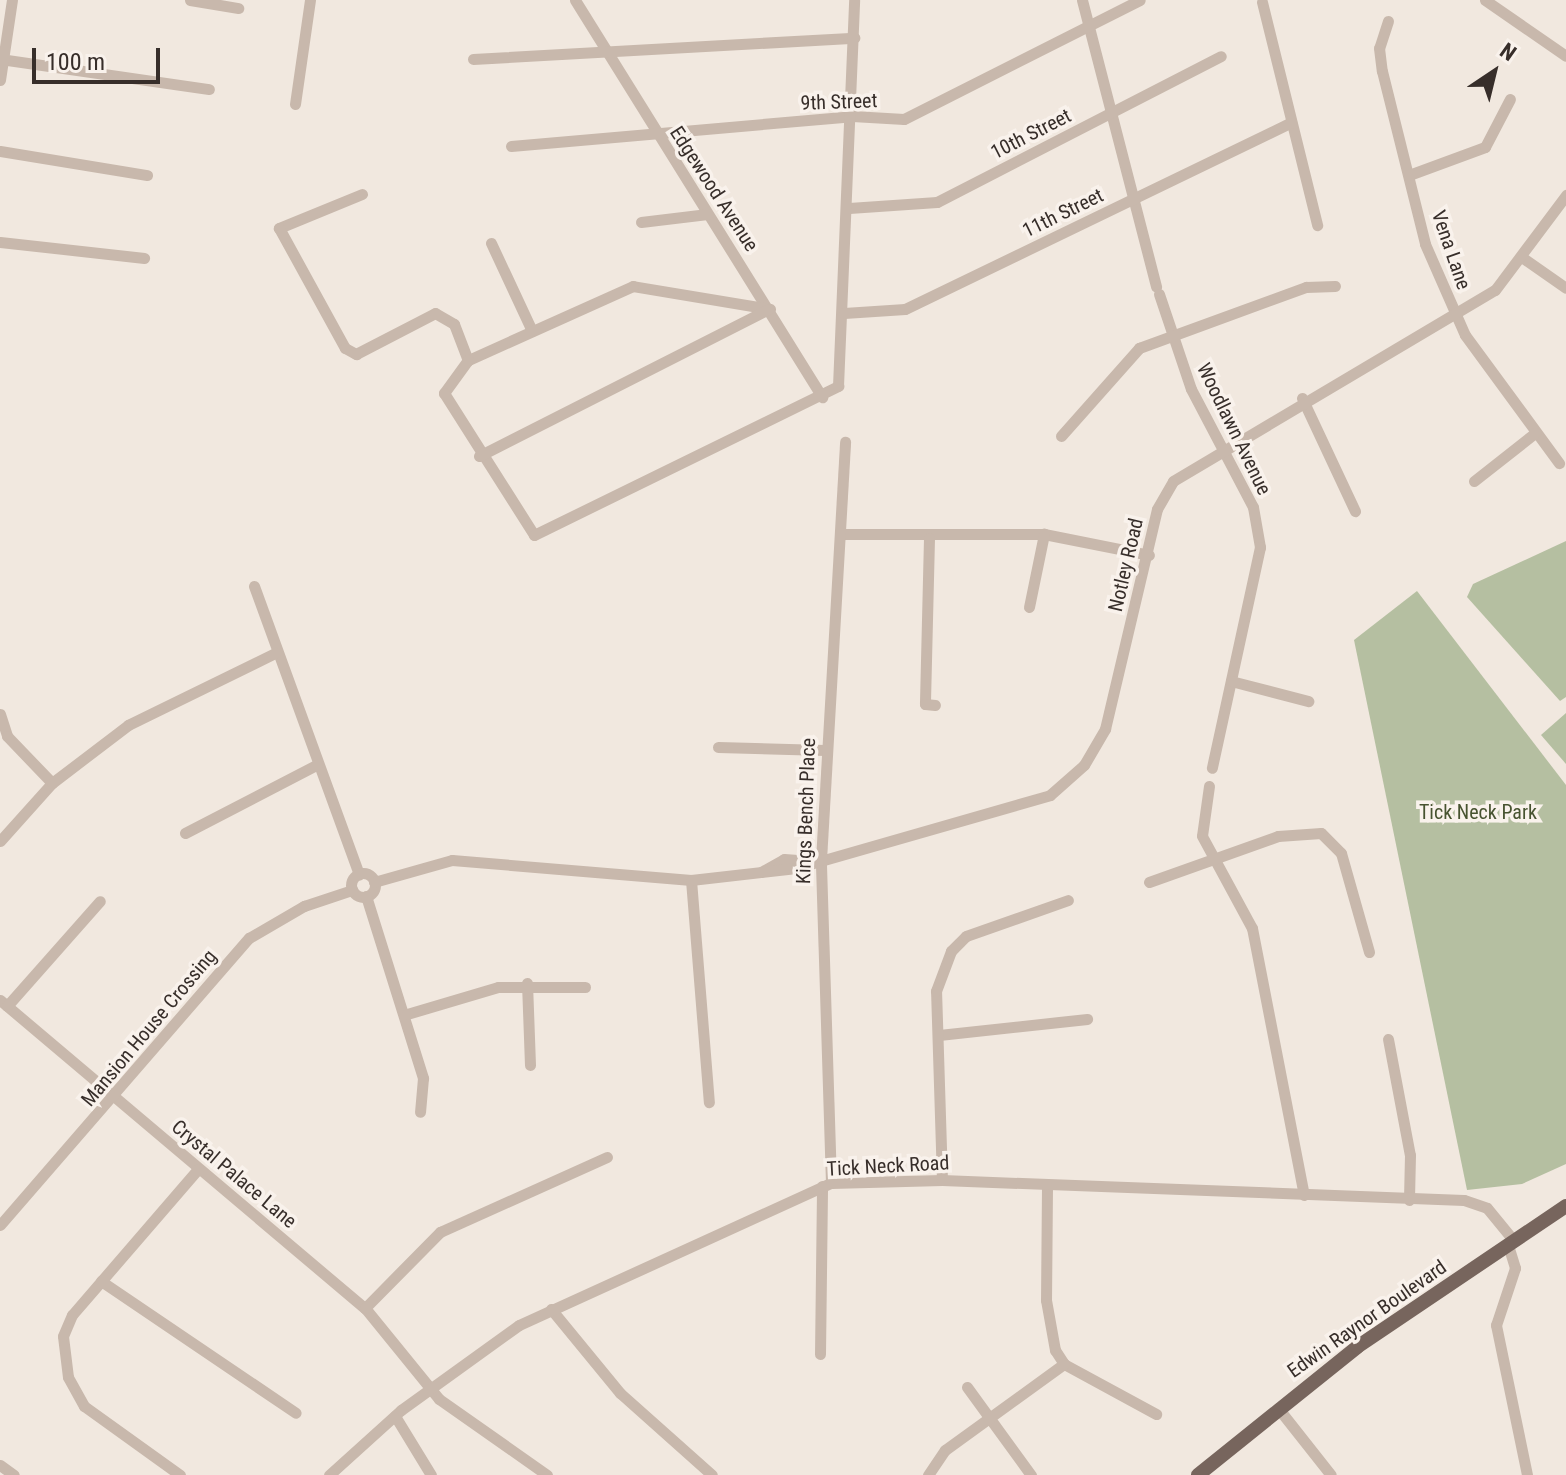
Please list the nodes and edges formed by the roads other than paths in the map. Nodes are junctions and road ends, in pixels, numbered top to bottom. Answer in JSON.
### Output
{"nodes":[{"id":1,"x":12,"y":0,"type":"edge"},
{"id":2,"x":190,"y":0,"type":"edge"},
{"id":3,"x":310,"y":0,"type":"edge"},
{"id":4,"x":575,"y":0,"type":"edge"},
{"id":5,"x":854,"y":0,"type":"edge"},
{"id":6,"x":1082,"y":0,"type":"edge"},
{"id":7,"x":1140,"y":0,"type":"edge"},
{"id":8,"x":1485,"y":0,"type":"edge"},
{"id":9,"x":1262,"y":2,"type":"dead end"},
{"id":10,"x":238,"y":8,"type":"dead end"},
{"id":11,"x":1388,"y":21,"type":"dead end"},
{"id":12,"x":1089,"y":26,"type":"junction"},
{"id":13,"x":854,"y":38,"type":"junction"},
{"id":14,"x":607,"y":52,"type":"junction"},
{"id":15,"x":1221,"y":56,"type":"dead end"},
{"id":16,"x":1566,"y":56,"type":"edge"},
{"id":17,"x":2,"y":59,"type":"edge"},
{"id":18,"x":473,"y":59,"type":"dead end"},
{"id":19,"x":0,"y":80,"type":"edge"},
{"id":20,"x":209,"y":89,"type":"dead end"},
{"id":21,"x":1510,"y":99,"type":"dead end"},
{"id":22,"x":295,"y":104,"type":"dead end"},
{"id":23,"x":1116,"y":111,"type":"junction"},
{"id":24,"x":852,"y":116,"type":"junction"},
{"id":25,"x":1291,"y":122,"type":"junction"},
{"id":26,"x":657,"y":134,"type":"junction"},
{"id":27,"x":511,"y":146,"type":"dead end"},
{"id":28,"x":0,"y":151,"type":"edge"},
{"id":29,"x":147,"y":175,"type":"dead end"},
{"id":30,"x":1409,"y":175,"type":"junction"},
{"id":31,"x":362,"y":194,"type":"dead end"},
{"id":32,"x":1566,"y":195,"type":"edge"},
{"id":33,"x":1134,"y":198,"type":"junction"},
{"id":34,"x":849,"y":208,"type":"junction"},
{"id":35,"x":708,"y":214,"type":"junction"},
{"id":36,"x":641,"y":222,"type":"dead end"},
{"id":37,"x":1317,"y":225,"type":"dead end"},
{"id":38,"x":0,"y":242,"type":"edge"},
{"id":39,"x":491,"y":243,"type":"dead end"},
{"id":40,"x":144,"y":258,"type":"dead end"},
{"id":41,"x":1523,"y":258,"type":"junction"},
{"id":42,"x":1335,"y":286,"type":"dead end"},
{"id":43,"x":1566,"y":288,"type":"edge"},
{"id":44,"x":770,"y":309,"type":"junction"},
{"id":45,"x":1453,"y":311,"type":"junction"},
{"id":46,"x":844,"y":313,"type":"junction"},
{"id":47,"x":532,"y":331,"type":"junction"},
{"id":48,"x":1172,"y":336,"type":"junction"},
{"id":49,"x":468,"y":360,"type":"junction"},
{"id":50,"x":822,"y":397,"type":"junction"},
{"id":51,"x":1302,"y":398,"type":"junction"},
{"id":52,"x":1535,"y":433,"type":"junction"},
{"id":53,"x":1061,"y":436,"type":"dead end"},
{"id":54,"x":845,"y":442,"type":"dead end"},
{"id":55,"x":1223,"y":446,"type":"junction"},
{"id":56,"x":479,"y":456,"type":"junction"},
{"id":57,"x":1559,"y":463,"type":"dead end"},
{"id":58,"x":1474,"y":481,"type":"dead end"},
{"id":59,"x":1355,"y":511,"type":"dead end"},
{"id":60,"x":844,"y":534,"type":"junction"},
{"id":61,"x":1044,"y":534,"type":"junction"},
{"id":62,"x":929,"y":538,"type":"junction"},
{"id":63,"x":1149,"y":555,"type":"junction"},
{"id":64,"x":254,"y":586,"type":"dead end"},
{"id":65,"x":1029,"y":607,"type":"dead end"},
{"id":66,"x":275,"y":653,"type":"junction"},
{"id":67,"x":1231,"y":681,"type":"junction"},
{"id":68,"x":1308,"y":701,"type":"dead end"},
{"id":69,"x":935,"y":705,"type":"dead end"},
{"id":70,"x":0,"y":714,"type":"edge"},
{"id":71,"x":718,"y":747,"type":"dead end"},
{"id":72,"x":825,"y":750,"type":"junction"},
{"id":73,"x":316,"y":765,"type":"junction"},
{"id":74,"x":1212,"y":768,"type":"dead end"},
{"id":75,"x":52,"y":783,"type":"junction"},
{"id":76,"x":1209,"y":786,"type":"dead end"},
{"id":77,"x":185,"y":833,"type":"dead end"},
{"id":78,"x":0,"y":841,"type":"edge"},
{"id":79,"x":816,"y":861,"type":"junction"},
{"id":80,"x":1210,"y":861,"type":"junction"},
{"id":81,"x":359,"y":874,"type":"junction"},
{"id":82,"x":691,"y":880,"type":"junction"},
{"id":83,"x":374,"y":882,"type":"junction"},
{"id":84,"x":1149,"y":882,"type":"dead end"},
{"id":85,"x":352,"y":890,"type":"junction"},
{"id":86,"x":366,"y":896,"type":"junction"},
{"id":87,"x":1068,"y":900,"type":"dead end"},
{"id":88,"x":100,"y":901,"type":"dead end"},
{"id":89,"x":1369,"y":952,"type":"dead end"},
{"id":90,"x":527,"y":983,"type":"junction"},
{"id":91,"x":585,"y":987,"type":"dead end"},
{"id":92,"x":4,"y":1003,"type":"edge"},
{"id":93,"x":407,"y":1014,"type":"junction"},
{"id":94,"x":1087,"y":1019,"type":"dead end"},
{"id":95,"x":939,"y":1035,"type":"junction"},
{"id":96,"x":1388,"y":1039,"type":"dead end"},
{"id":97,"x":530,"y":1065,"type":"dead end"},
{"id":98,"x":117,"y":1097,"type":"junction"},
{"id":99,"x":709,"y":1102,"type":"dead end"},
{"id":100,"x":420,"y":1112,"type":"dead end"},
{"id":101,"x":607,"y":1157,"type":"dead end"},
{"id":102,"x":198,"y":1169,"type":"junction"},
{"id":103,"x":942,"y":1180,"type":"junction"},
{"id":104,"x":826,"y":1184,"type":"junction"},
{"id":105,"x":1047,"y":1187,"type":"junction"},
{"id":106,"x":1304,"y":1195,"type":"junction"},
{"id":107,"x":1409,"y":1200,"type":"junction"},
{"id":108,"x":1566,"y":1206,"type":"edge"},
{"id":109,"x":0,"y":1225,"type":"edge"},
{"id":110,"x":1511,"y":1243,"type":"junction"},
{"id":111,"x":101,"y":1281,"type":"junction"},
{"id":112,"x":365,"y":1308,"type":"junction"},
{"id":113,"x":551,"y":1309,"type":"junction"},
{"id":114,"x":820,"y":1354,"type":"dead end"},
{"id":115,"x":1064,"y":1364,"type":"junction"},
{"id":116,"x":433,"y":1387,"type":"junction"},
{"id":117,"x":967,"y":1387,"type":"dead end"},
{"id":118,"x":1278,"y":1408,"type":"junction"},
{"id":119,"x":296,"y":1413,"type":"dead end"},
{"id":120,"x":1156,"y":1414,"type":"dead end"},
{"id":121,"x":395,"y":1416,"type":"junction"},
{"id":122,"x":986,"y":1417,"type":"junction"},
{"id":123,"x":0,"y":1465,"type":"edge"},
{"id":124,"x":1324,"y":1473,"type":"edge"},
{"id":125,"x":14,"y":1475,"type":"edge"},
{"id":126,"x":180,"y":1475,"type":"edge"},
{"id":127,"x":329,"y":1475,"type":"edge"},
{"id":128,"x":431,"y":1475,"type":"edge"},
{"id":129,"x":547,"y":1475,"type":"edge"},
{"id":130,"x":712,"y":1475,"type":"edge"},
{"id":131,"x":928,"y":1475,"type":"edge"},
{"id":132,"x":1031,"y":1475,"type":"edge"},
{"id":133,"x":1198,"y":1475,"type":"edge"},
{"id":134,"x":1527,"y":1475,"type":"edge"}],
"edges":[{"from":1,"to":17,"type":"street"},
{"from":2,"to":10,"type":"street"},
{"from":3,"to":22,"type":"street"},
{"from":4,"to":14,"type":"street","name":"Edgewood Avenue"},
{"from":5,"to":13,"type":"street"},
{"from":6,"to":12,"type":"street","name":"Woodlawn Avenue"},
{"from":7,"to":12,"type":"street","name":"9th Street"},
{"from":8,"to":16,"type":"street"},
{"from":9,"to":25,"type":"street"},
{"from":11,"to":30,"type":"street","name":"Vena Lane"},
{"from":12,"to":23,"type":"street","name":"Woodlawn Avenue"},
{"from":12,"to":24,"type":"street","name":"9th Street"},
{"from":13,"to":14,"type":"street"},
{"from":13,"to":24,"type":"street"},
{"from":14,"to":18,"type":"street"},
{"from":14,"to":26,"type":"street","name":"Edgewood Avenue"},
{"from":15,"to":23,"type":"street","name":"10th Street"},
{"from":17,"to":19,"type":"street"},
{"from":17,"to":20,"type":"street"},
{"from":21,"to":30,"type":"street"},
{"from":23,"to":33,"type":"street","name":"Woodlawn Avenue"},
{"from":23,"to":34,"type":"street","name":"10th Street"},
{"from":24,"to":26,"type":"street","name":"9th Street"},
{"from":24,"to":34,"type":"street"},
{"from":25,"to":33,"type":"street","name":"11th Street"},
{"from":25,"to":37,"type":"street"},
{"from":26,"to":27,"type":"street","name":"9th Street"},
{"from":26,"to":35,"type":"street","name":"Edgewood Avenue"},
{"from":28,"to":29,"type":"street"},
{"from":30,"to":45,"type":"street","name":"Vena Lane"},
{"from":31,"to":49,"type":"street"},
{"from":32,"to":41,"type":"street","name":"Notley Road"},
{"from":33,"to":46,"type":"street","name":"11th Street"},
{"from":33,"to":48,"type":"street","name":"Woodlawn Avenue"},
{"from":34,"to":46,"type":"street"},
{"from":35,"to":36,"type":"street"},
{"from":35,"to":44,"type":"street","name":"Edgewood Avenue"},
{"from":38,"to":40,"type":"street"},
{"from":39,"to":47,"type":"street"},
{"from":41,"to":43,"type":"street"},
{"from":41,"to":45,"type":"street","name":"Notley Road"},
{"from":42,"to":48,"type":"street"},
{"from":44,"to":47,"type":"street"},
{"from":44,"to":50,"type":"street","name":"Edgewood Avenue"},
{"from":44,"to":56,"type":"street"},
{"from":45,"to":51,"type":"street","name":"Notley Road"},
{"from":45,"to":52,"type":"street","name":"Vena Lane"},
{"from":46,"to":50,"type":"street"},
{"from":47,"to":49,"type":"street"},
{"from":48,"to":53,"type":"street"},
{"from":48,"to":55,"type":"street","name":"Woodlawn Avenue"},
{"from":49,"to":56,"type":"street"},
{"from":50,"to":56,"type":"street"},
{"from":51,"to":55,"type":"street","name":"Notley Road"},
{"from":51,"to":59,"type":"street"},
{"from":52,"to":57,"type":"street","name":"Vena Lane"},
{"from":52,"to":58,"type":"street"},
{"from":54,"to":60,"type":"street","name":"Kings Bench Place"},
{"from":55,"to":63,"type":"street","name":"Notley Road"},
{"from":55,"to":67,"type":"street","name":"Woodlawn Avenue"},
{"from":60,"to":62,"type":"street"},
{"from":60,"to":72,"type":"street","name":"Kings Bench Place"},
{"from":61,"to":62,"type":"street"},
{"from":61,"to":63,"type":"street"},
{"from":61,"to":65,"type":"street"},
{"from":62,"to":69,"type":"street"},
{"from":63,"to":79,"type":"street","name":"Notley Road"},
{"from":64,"to":66,"type":"street"},
{"from":66,"to":73,"type":"street"},
{"from":66,"to":75,"type":"street"},
{"from":67,"to":68,"type":"street"},
{"from":67,"to":74,"type":"street","name":"Woodlawn Avenue"},
{"from":70,"to":75,"type":"street"},
{"from":71,"to":72,"type":"street"},
{"from":72,"to":79,"type":"street","name":"Kings Bench Place"},
{"from":73,"to":77,"type":"street"},
{"from":73,"to":81,"type":"street"},
{"from":75,"to":78,"type":"street"},
{"from":76,"to":80,"type":"street"},
{"from":79,"to":82,"type":"street"},
{"from":79,"to":104,"type":"street","name":"Kings Bench Place"},
{"from":80,"to":84,"type":"street"},
{"from":80,"to":89,"type":"street"},
{"from":80,"to":106,"type":"street"},
{"from":81,"to":83,"type":"street"},
{"from":81,"to":85,"type":"street"},
{"from":82,"to":83,"type":"street"},
{"from":82,"to":99,"type":"street"},
{"from":83,"to":86,"type":"street"},
{"from":85,"to":86,"type":"street"},
{"from":85,"to":98,"type":"street","name":"Mansion House Crossing"},
{"from":86,"to":93,"type":"street"},
{"from":87,"to":95,"type":"street"},
{"from":88,"to":92,"type":"street"},
{"from":90,"to":91,"type":"street"},
{"from":90,"to":93,"type":"street"},
{"from":90,"to":97,"type":"street"},
{"from":92,"to":98,"type":"street","name":"Crystal Palace Lane"},
{"from":93,"to":100,"type":"street"},
{"from":94,"to":95,"type":"street"},
{"from":95,"to":103,"type":"street"},
{"from":96,"to":107,"type":"street"},
{"from":98,"to":102,"type":"street","name":"Crystal Palace Lane"},
{"from":98,"to":109,"type":"street","name":"Mansion House Crossing"},
{"from":101,"to":112,"type":"street"},
{"from":102,"to":111,"type":"street"},
{"from":102,"to":112,"type":"street","name":"Crystal Palace Lane"},
{"from":103,"to":104,"type":"street","name":"Tick Neck Road"},
{"from":103,"to":105,"type":"street","name":"Tick Neck Road"},
{"from":104,"to":113,"type":"street","name":"Tick Neck Road"},
{"from":104,"to":114,"type":"street","name":"Kings Bench Place"},
{"from":105,"to":106,"type":"street","name":"Tick Neck Road"},
{"from":105,"to":115,"type":"street"},
{"from":106,"to":107,"type":"street","name":"Tick Neck Road"},
{"from":107,"to":110,"type":"street","name":"Tick Neck Road"},
{"from":108,"to":110,"type":"main road","name":"Edwin Raynor Boulevard"},
{"from":110,"to":118,"type":"main road","name":"Edwin Raynor Boulevard"},
{"from":110,"to":134,"type":"street"},
{"from":111,"to":119,"type":"street"},
{"from":111,"to":126,"type":"street"},
{"from":112,"to":116,"type":"street","name":"Crystal Palace Lane"},
{"from":113,"to":116,"type":"street","name":"Tick Neck Road"},
{"from":113,"to":130,"type":"street"},
{"from":115,"to":120,"type":"street"},
{"from":115,"to":122,"type":"street"},
{"from":116,"to":121,"type":"street","name":"Tick Neck Road"},
{"from":116,"to":129,"type":"street","name":"Crystal Palace Lane"},
{"from":117,"to":122,"type":"street"},
{"from":118,"to":124,"type":"street"},
{"from":118,"to":133,"type":"main road","name":"Edwin Raynor Boulevard"},
{"from":121,"to":127,"type":"street","name":"Tick Neck Road"},
{"from":121,"to":128,"type":"street"},
{"from":122,"to":131,"type":"street"},
{"from":122,"to":132,"type":"street"},
{"from":123,"to":125,"type":"street"}]}
